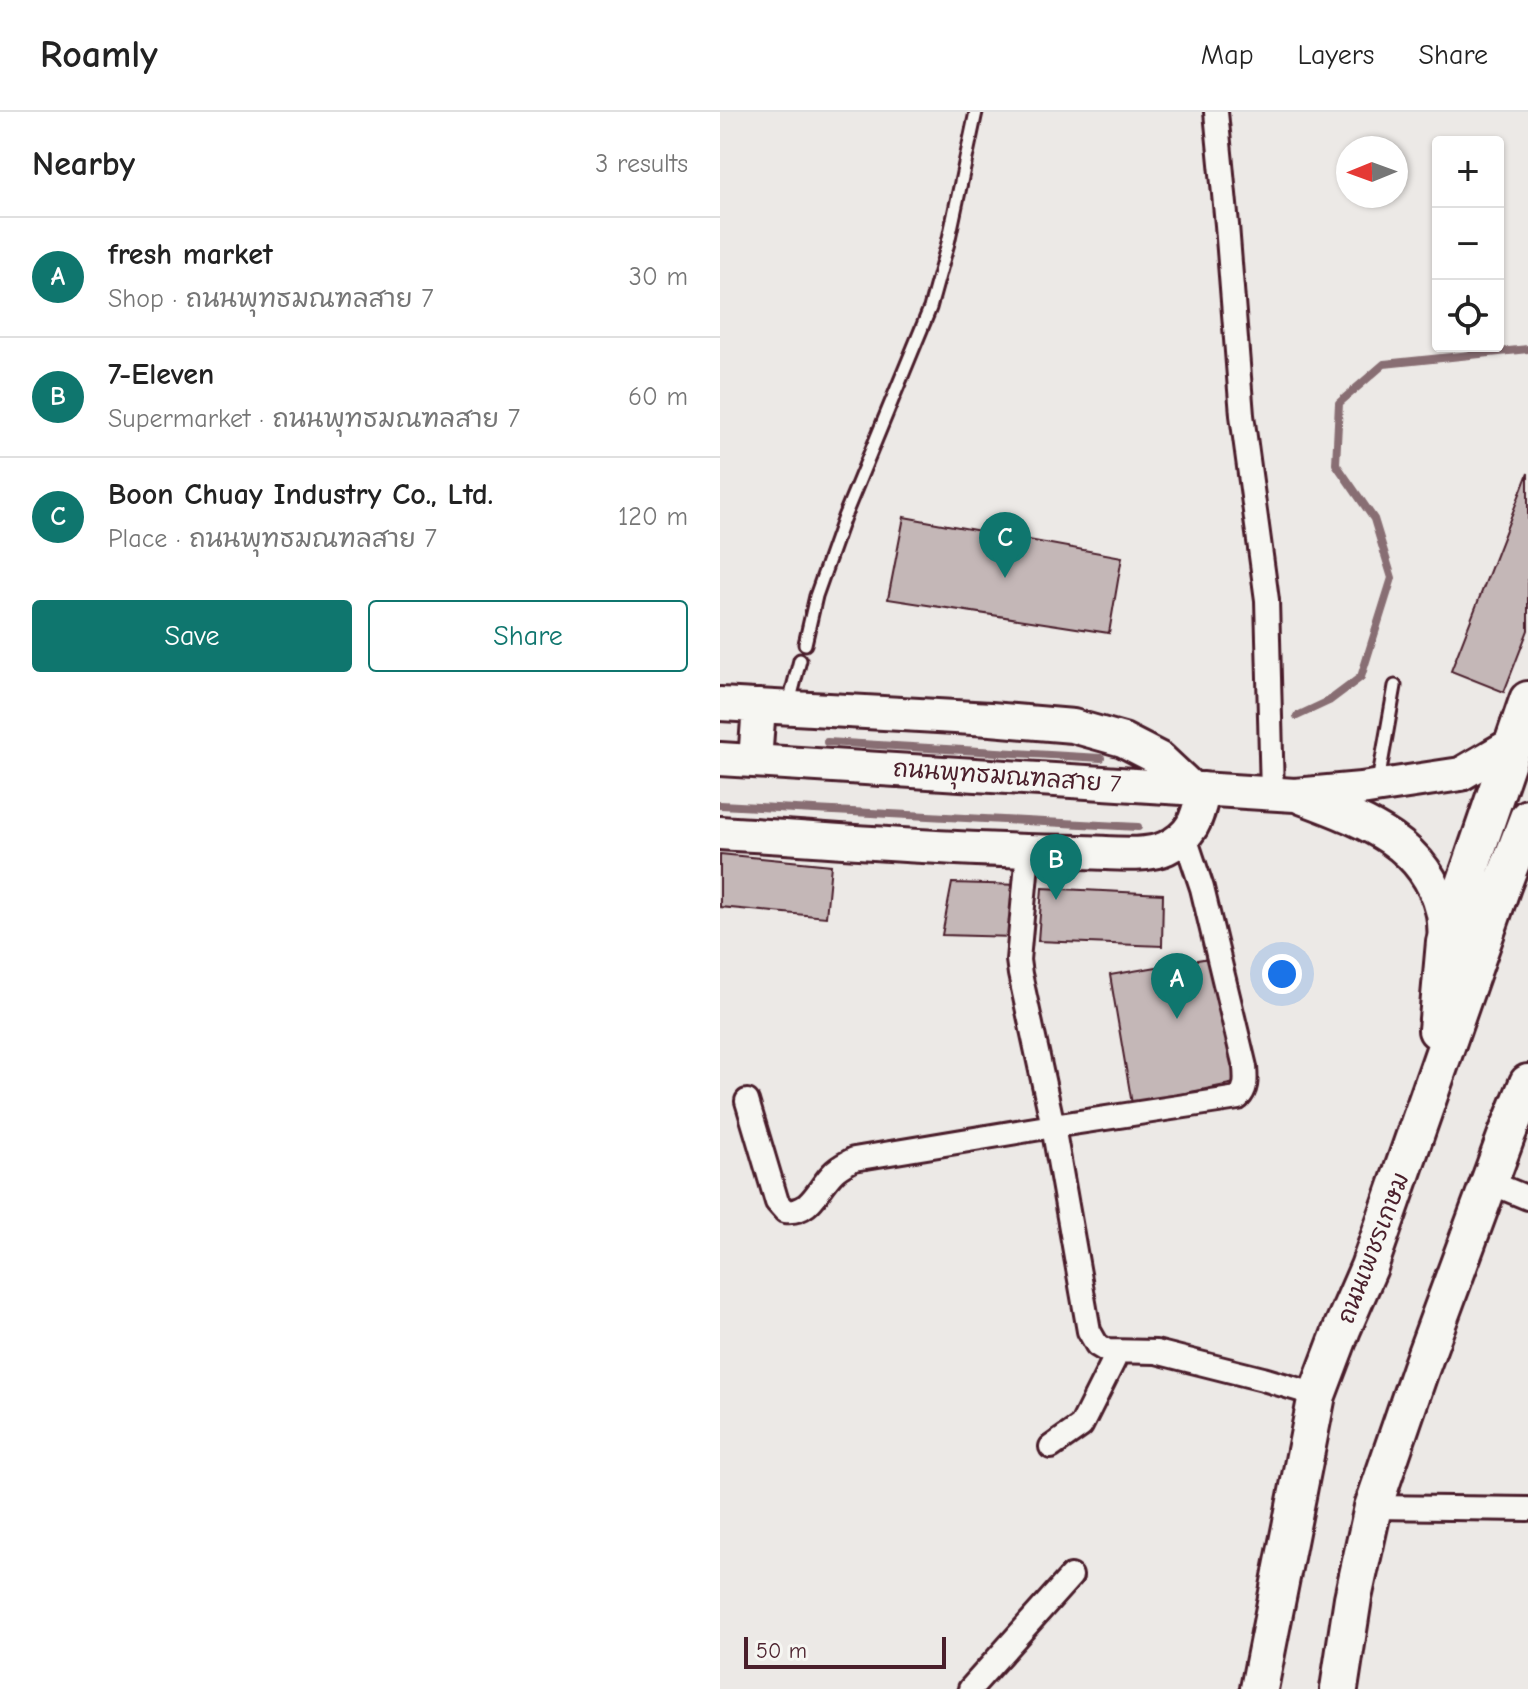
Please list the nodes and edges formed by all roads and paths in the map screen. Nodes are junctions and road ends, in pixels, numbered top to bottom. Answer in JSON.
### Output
{"nodes":[{"id":1,"x":976,"y":112,"type":"edge"},
{"id":2,"x":1216,"y":112,"type":"edge"},
{"id":3,"x":805,"y":644,"type":"dead end"},
{"id":4,"x":800,"y":660,"type":"dead end"},
{"id":5,"x":1395,"y":686,"type":"dead end"},
{"id":6,"x":720,"y":704,"type":"edge"},
{"id":7,"x":773,"y":707,"type":"junction"},
{"id":8,"x":1523,"y":716,"type":"edge"},
{"id":9,"x":720,"y":759,"type":"edge"},
{"id":10,"x":755,"y":761,"type":"junction"},
{"id":11,"x":1377,"y":787,"type":"junction"},
{"id":12,"x":1197,"y":789,"type":"junction"},
{"id":13,"x":1283,"y":794,"type":"junction"},
{"id":14,"x":1528,"y":818,"type":"edge"},
{"id":15,"x":720,"y":833,"type":"edge"},
{"id":16,"x":1185,"y":837,"type":"junction"},
{"id":17,"x":1028,"y":852,"type":"junction"},
{"id":18,"x":1445,"y":942,"type":"junction"},
{"id":19,"x":1528,"y":1083,"type":"edge"},
{"id":20,"x":1432,"y":1087,"type":"junction"},
{"id":21,"x":747,"y":1101,"type":"dead end"},
{"id":22,"x":1518,"y":1122,"type":"edge"},
{"id":23,"x":1053,"y":1126,"type":"junction"},
{"id":24,"x":1489,"y":1182,"type":"junction"},
{"id":25,"x":1528,"y":1198,"type":"edge"},
{"id":26,"x":1118,"y":1352,"type":"junction"},
{"id":27,"x":1317,"y":1395,"type":"junction"},
{"id":28,"x":1051,"y":1447,"type":"dead end"},
{"id":29,"x":1373,"y":1507,"type":"junction"},
{"id":30,"x":1528,"y":1509,"type":"edge"},
{"id":31,"x":1071,"y":1576,"type":"dead end"},
{"id":32,"x":970,"y":1689,"type":"edge"},
{"id":33,"x":1259,"y":1689,"type":"edge"},
{"id":34,"x":1339,"y":1689,"type":"edge"}],
"edges":[{"from":1,"to":3,"type":"lane"},
{"from":2,"to":13,"type":"street"},
{"from":4,"to":7,"type":"lane"},
{"from":5,"to":11,"type":"lane"},
{"from":6,"to":7,"type":"main road"},
{"from":7,"to":10,"type":"main road"},
{"from":7,"to":12,"type":"main road"},
{"from":8,"to":11,"type":"main road","name":"ถนนพุทธมณฑลสาย 7"},
{"from":8,"to":18,"type":"main road"},
{"from":9,"to":10,"type":"main road","name":"ถนนพุทธมณฑลสาย 7"},
{"from":10,"to":12,"type":"main road","name":"ถนนพุทธมณฑลสาย 7"},
{"from":11,"to":13,"type":"main road","name":"ถนนพุทธมณฑลสาย 7"},
{"from":12,"to":13,"type":"main road","name":"ถนนพุทธมณฑลสาย 7"},
{"from":12,"to":16,"type":"main road"},
{"from":13,"to":18,"type":"main road","name":"ถนนพุทธมณฑลสาย 7"},
{"from":14,"to":20,"type":"main road","name":"ถนนเพชรเกษม"},
{"from":15,"to":17,"type":"main road"},
{"from":16,"to":17,"type":"main road"},
{"from":16,"to":23,"type":"street"},
{"from":17,"to":23,"type":"street"},
{"from":18,"to":20,"type":"main road"},
{"from":19,"to":22,"type":"main road"},
{"from":20,"to":27,"type":"main road","name":"ถนนเพชรเกษม"},
{"from":21,"to":23,"type":"street"},
{"from":22,"to":24,"type":"main road"},
{"from":23,"to":26,"type":"street"},
{"from":24,"to":25,"type":"street"},
{"from":24,"to":29,"type":"main road"},
{"from":26,"to":27,"type":"street"},
{"from":26,"to":28,"type":"street"},
{"from":27,"to":33,"type":"main road","name":"ถนนเพชรเกษม"},
{"from":29,"to":30,"type":"street"},
{"from":29,"to":34,"type":"main road"},
{"from":31,"to":32,"type":"street"}]}
